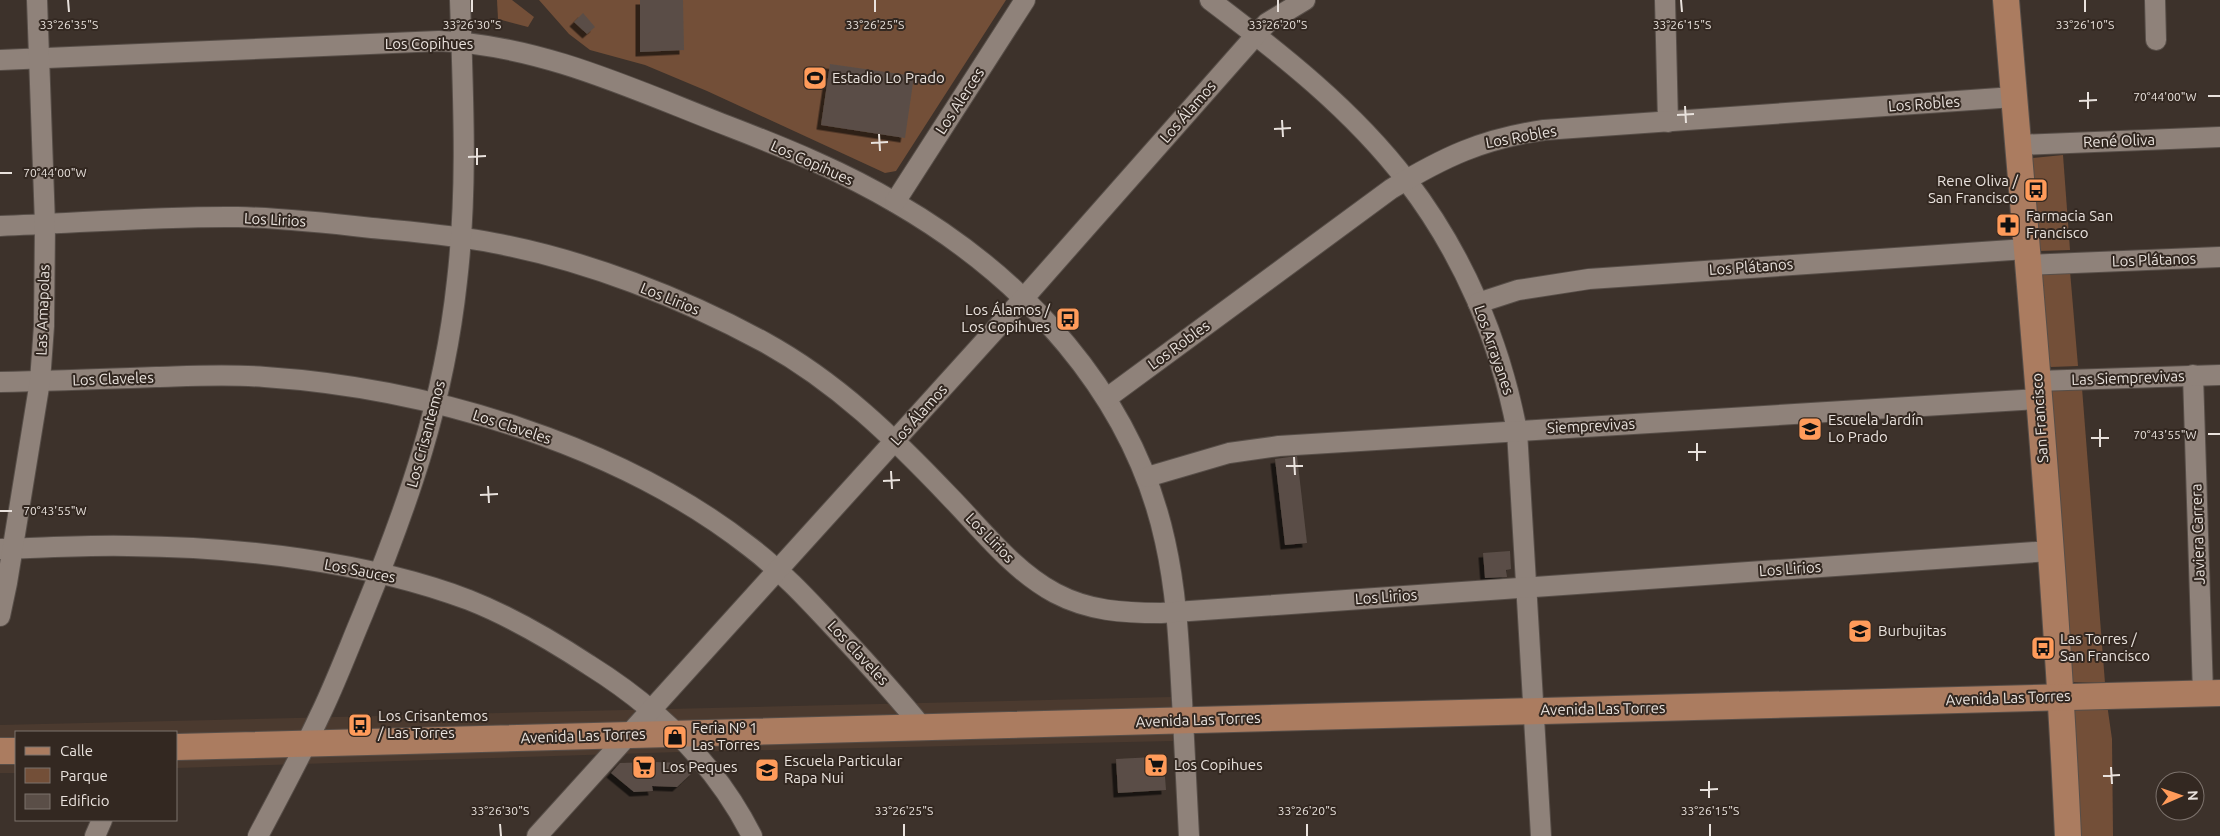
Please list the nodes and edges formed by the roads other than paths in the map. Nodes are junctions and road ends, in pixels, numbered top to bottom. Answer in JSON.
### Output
{"nodes":[{"id":1,"x":38,"y":0,"type":"edge"},
{"id":2,"x":460,"y":0,"type":"edge"},
{"id":3,"x":1025,"y":0,"type":"edge"},
{"id":4,"x":1210,"y":0,"type":"edge"},
{"id":5,"x":1305,"y":0,"type":"edge"},
{"id":6,"x":1665,"y":0,"type":"edge"},
{"id":7,"x":2006,"y":0,"type":"edge"},
{"id":8,"x":2155,"y":0,"type":"edge"},
{"id":9,"x":1256,"y":35,"type":"junction"},
{"id":10,"x":2156,"y":40,"type":"dead end"},
{"id":11,"x":461,"y":42,"type":"junction"},
{"id":12,"x":40,"y":58,"type":"junction"},
{"id":13,"x":0,"y":60,"type":"edge"},
{"id":14,"x":2014,"y":97,"type":"junction"},
{"id":15,"x":1668,"y":122,"type":"junction"},
{"id":16,"x":2220,"y":137,"type":"edge"},
{"id":17,"x":2018,"y":145,"type":"junction"},
{"id":18,"x":1406,"y":180,"type":"junction"},
{"id":19,"x":895,"y":202,"type":"junction"},
{"id":20,"x":45,"y":224,"type":"junction"},
{"id":21,"x":0,"y":226,"type":"edge"},
{"id":22,"x":461,"y":238,"type":"junction"},
{"id":23,"x":2027,"y":257,"type":"junction"},
{"id":24,"x":2220,"y":257,"type":"edge"},
{"id":25,"x":1023,"y":299,"type":"junction"},
{"id":26,"x":1478,"y":303,"type":"junction"},
{"id":27,"x":2220,"y":374,"type":"edge"},
{"id":28,"x":2193,"y":376,"type":"junction"},
{"id":29,"x":40,"y":381,"type":"junction"},
{"id":30,"x":0,"y":382,"type":"edge"},
{"id":31,"x":2038,"y":390,"type":"junction"},
{"id":32,"x":1107,"y":398,"type":"junction"},
{"id":33,"x":436,"y":404,"type":"junction"},
{"id":34,"x":1517,"y":431,"type":"junction"},
{"id":35,"x":896,"y":440,"type":"junction"},
{"id":36,"x":1147,"y":478,"type":"junction"},
{"id":37,"x":6,"y":549,"type":"edge"},
{"id":38,"x":2050,"y":551,"type":"junction"},
{"id":39,"x":778,"y":570,"type":"junction"},
{"id":40,"x":380,"y":574,"type":"junction"},
{"id":41,"x":1526,"y":588,"type":"junction"},
{"id":42,"x":1176,"y":612,"type":"junction"},
{"id":43,"x":0,"y":616,"type":"edge"},
{"id":44,"x":2212,"y":693,"type":"edge"},
{"id":45,"x":2060,"y":697,"type":"junction"},
{"id":46,"x":652,"y":710,"type":"junction"},
{"id":47,"x":1534,"y":711,"type":"junction"},
{"id":48,"x":1183,"y":720,"type":"junction"},
{"id":49,"x":922,"y":727,"type":"junction"},
{"id":50,"x":677,"y":734,"type":"junction"},
{"id":51,"x":628,"y":735,"type":"junction"},
{"id":52,"x":306,"y":744,"type":"junction"},
{"id":53,"x":178,"y":747,"type":"edge"},
{"id":54,"x":0,"y":751,"type":"edge"},
{"id":55,"x":15,"y":751,"type":"edge"},
{"id":56,"x":102,"y":821,"type":"edge"},
{"id":57,"x":94,"y":836,"type":"edge"},
{"id":58,"x":258,"y":836,"type":"edge"},
{"id":59,"x":537,"y":836,"type":"edge"},
{"id":60,"x":752,"y":836,"type":"edge"},
{"id":61,"x":1189,"y":836,"type":"edge"},
{"id":62,"x":1541,"y":836,"type":"edge"},
{"id":63,"x":2068,"y":836,"type":"edge"}],
"edges":[{"from":1,"to":12,"type":"street","name":"Las Amapolas"},
{"from":2,"to":11,"type":"street","name":"Los Crisantemos"},
{"from":3,"to":19,"type":"street","name":"Los Alerces"},
{"from":4,"to":9,"type":"street","name":"Los Arrayanes"},
{"from":5,"to":9,"type":"street","name":"Los Álamos"},
{"from":6,"to":15,"type":"street"},
{"from":7,"to":14,"type":"main road","name":"San Francisco"},
{"from":8,"to":10,"type":"street"},
{"from":9,"to":18,"type":"street","name":"Los Arrayanes"},
{"from":9,"to":25,"type":"street","name":"Los Álamos"},
{"from":11,"to":12,"type":"street","name":"Los Copihues"},
{"from":11,"to":19,"type":"street","name":"Los Copihues"},
{"from":11,"to":22,"type":"street","name":"Los Crisantemos"},
{"from":12,"to":13,"type":"street","name":"Los Copihues"},
{"from":12,"to":20,"type":"street","name":"Las Amapolas"},
{"from":14,"to":15,"type":"street","name":"Los Robles"},
{"from":14,"to":17,"type":"main road","name":"San Francisco"},
{"from":15,"to":18,"type":"street","name":"Los Robles"},
{"from":16,"to":17,"type":"street","name":"René Oliva"},
{"from":17,"to":23,"type":"main road","name":"San Francisco"},
{"from":18,"to":26,"type":"street","name":"Los Arrayanes"},
{"from":18,"to":32,"type":"street","name":"Los Robles"},
{"from":19,"to":25,"type":"street","name":"Los Copihues"},
{"from":20,"to":21,"type":"street","name":"Los Lirios"},
{"from":20,"to":22,"type":"street","name":"Los Lirios"},
{"from":20,"to":29,"type":"street","name":"Las Amapolas"},
{"from":22,"to":33,"type":"street","name":"Los Crisantemos"},
{"from":22,"to":35,"type":"street","name":"Los Lirios"},
{"from":23,"to":24,"type":"street","name":"Los Plátanos"},
{"from":23,"to":26,"type":"street","name":"Los Plátanos"},
{"from":23,"to":31,"type":"main road","name":"San Francisco"},
{"from":25,"to":32,"type":"street","name":"Los Copihues"},
{"from":25,"to":35,"type":"street","name":"Los Álamos"},
{"from":26,"to":34,"type":"street","name":"Los Arrayanes"},
{"from":27,"to":28,"type":"street","name":"Las Siemprevivas"},
{"from":28,"to":31,"type":"street","name":"Las Siemprevivas"},
{"from":28,"to":44,"type":"street","name":"Javiera Carrera"},
{"from":29,"to":30,"type":"street","name":"Los Claveles"},
{"from":29,"to":33,"type":"street","name":"Los Claveles"},
{"from":29,"to":37,"type":"street","name":"Las Amapolas"},
{"from":31,"to":34,"type":"street","name":"Siemprevivas"},
{"from":31,"to":38,"type":"main road","name":"San Francisco"},
{"from":32,"to":36,"type":"street","name":"Los Copihues"},
{"from":33,"to":39,"type":"street","name":"Los Claveles"},
{"from":33,"to":40,"type":"street","name":"Los Crisantemos"},
{"from":34,"to":36,"type":"street","name":"Siemprevivas"},
{"from":34,"to":41,"type":"street","name":"Los Arrayanes"},
{"from":35,"to":39,"type":"street","name":"Los Álamos"},
{"from":35,"to":42,"type":"street","name":"Los Lirios"},
{"from":36,"to":42,"type":"street","name":"Los Copihues"},
{"from":37,"to":40,"type":"street","name":"Los Sauces"},
{"from":37,"to":43,"type":"street","name":"Las Amapolas"},
{"from":38,"to":41,"type":"street","name":"Los Lirios"},
{"from":38,"to":45,"type":"main road","name":"San Francisco"},
{"from":39,"to":46,"type":"street","name":"Los Álamos"},
{"from":39,"to":49,"type":"street","name":"Los Claveles"},
{"from":40,"to":46,"type":"street","name":"Los Sauces"},
{"from":40,"to":52,"type":"street","name":"Los Crisantemos"},
{"from":41,"to":42,"type":"street","name":"Los Lirios"},
{"from":41,"to":47,"type":"street","name":"Los Arrayanes"},
{"from":42,"to":48,"type":"street","name":"Los Copihues"},
{"from":44,"to":45,"type":"main road","name":"Avenida Las Torres"},
{"from":45,"to":47,"type":"main road","name":"Avenida Las Torres"},
{"from":45,"to":63,"type":"main road","name":"San Francisco"},
{"from":46,"to":50,"type":"street","name":"Los Sauces"},
{"from":46,"to":51,"type":"street","name":"Los Álamos"},
{"from":47,"to":48,"type":"main road","name":"Avenida Las Torres"},
{"from":47,"to":62,"type":"street","name":"Los Arrayanes"},
{"from":48,"to":49,"type":"main road","name":"Avenida Las Torres"},
{"from":48,"to":61,"type":"street","name":"Los Copihues"},
{"from":49,"to":50,"type":"main road","name":"Avenida Las Torres"},
{"from":50,"to":51,"type":"main road","name":"Avenida Las Torres"},
{"from":50,"to":60,"type":"street","name":"Los Sauces"},
{"from":51,"to":52,"type":"main road","name":"Avenida Las Torres"},
{"from":51,"to":59,"type":"street","name":"Los Álamos"},
{"from":52,"to":53,"type":"main road","name":"Avenida Las Torres"},
{"from":52,"to":58,"type":"street","name":"Los Crisantemos"},
{"from":54,"to":55,"type":"main road"},
{"from":56,"to":57,"type":"street"}]}
